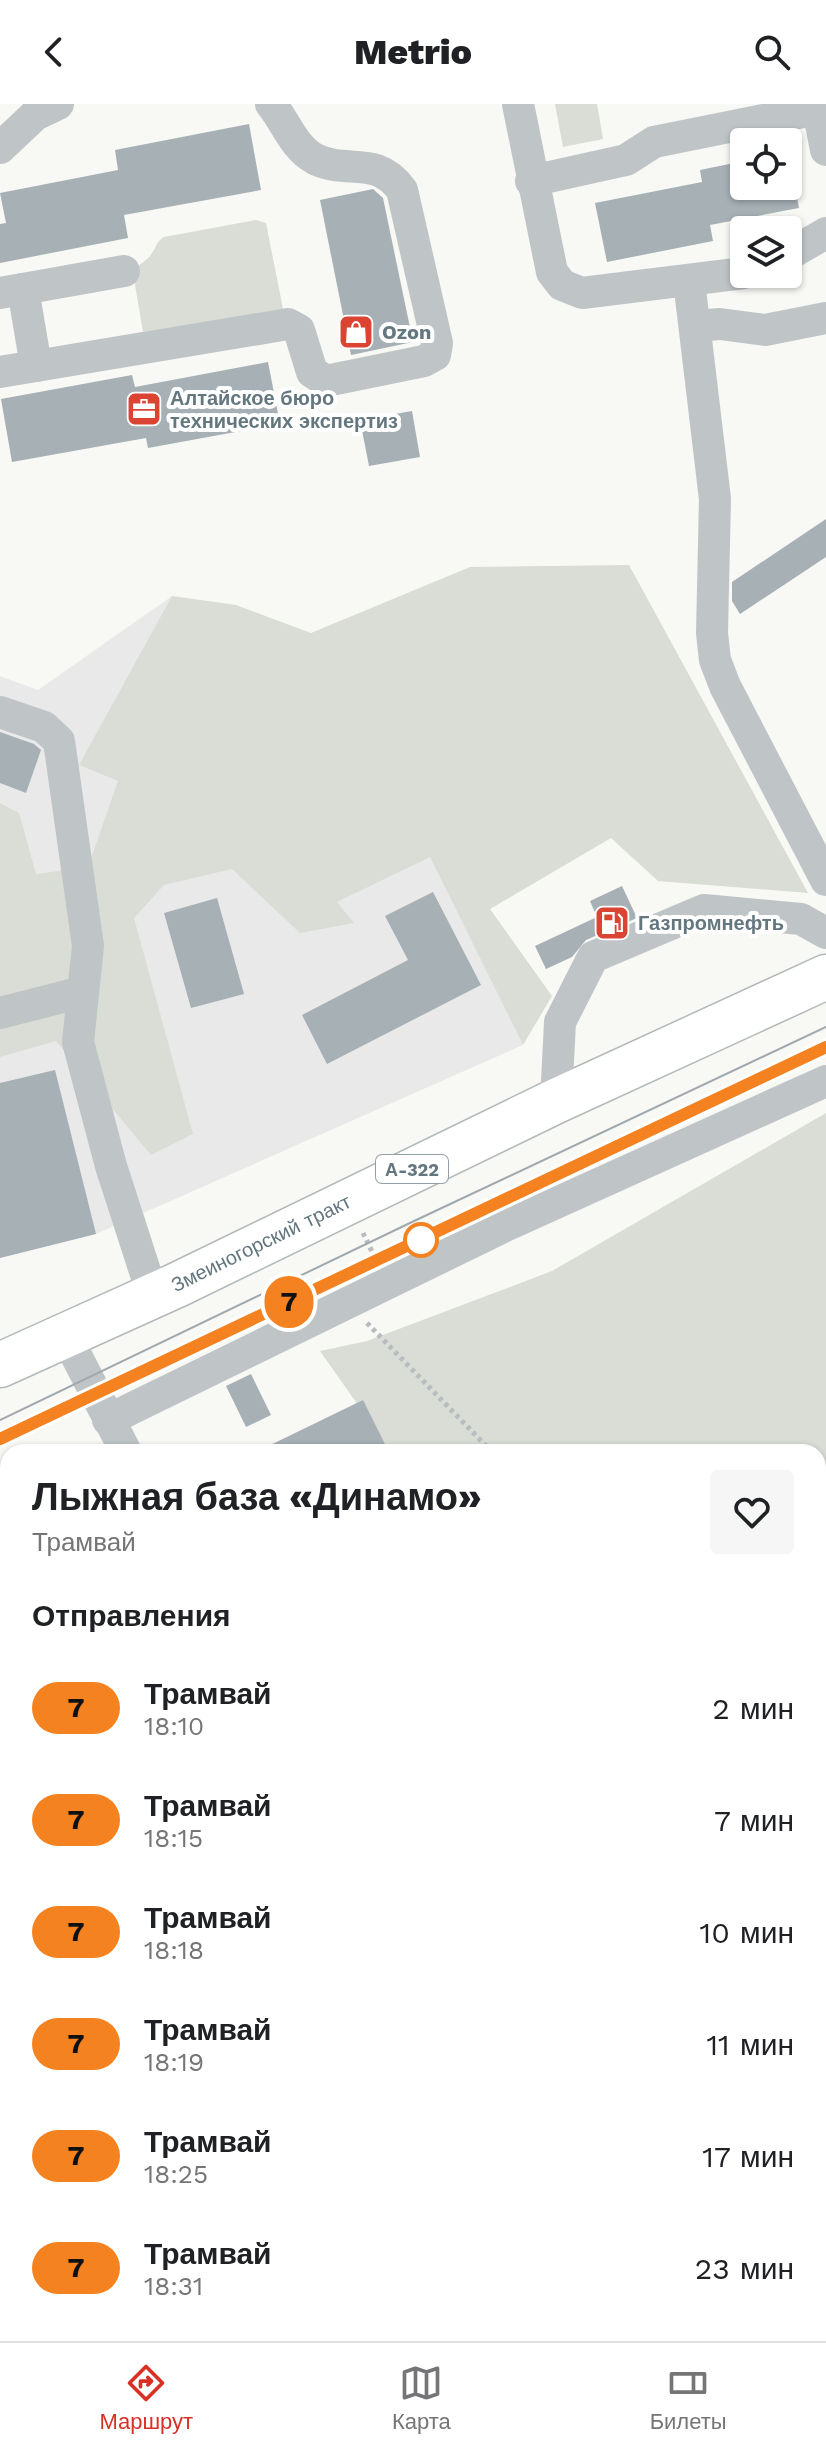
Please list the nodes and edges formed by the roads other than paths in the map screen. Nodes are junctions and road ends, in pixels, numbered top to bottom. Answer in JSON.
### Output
{"nodes":[{"id":1,"x":58,"y":104,"type":"edge"},
{"id":2,"x":271,"y":104,"type":"edge"},
{"id":3,"x":518,"y":104,"type":"edge"},
{"id":4,"x":817,"y":107,"type":"edge"},
{"id":5,"x":0,"y":148,"type":"edge"},
{"id":6,"x":826,"y":150,"type":"edge"},
{"id":7,"x":531,"y":181,"type":"junction"},
{"id":8,"x":826,"y":233,"type":"edge"},
{"id":9,"x":802,"y":247,"type":"edge"},
{"id":10,"x":124,"y":271,"type":"dead end"},
{"id":11,"x":730,"y":275,"type":"edge"},
{"id":12,"x":689,"y":281,"type":"junction"},
{"id":13,"x":12,"y":291,"type":"edge"},
{"id":14,"x":826,"y":318,"type":"edge"},
{"id":15,"x":695,"y":326,"type":"junction"},
{"id":16,"x":36,"y":366,"type":"junction"},
{"id":17,"x":0,"y":372,"type":"edge"},
{"id":18,"x":0,"y":712,"type":"edge"},
{"id":19,"x":826,"y":880,"type":"edge"},
{"id":20,"x":826,"y":933,"type":"edge"},
{"id":21,"x":826,"y":977,"type":"edge"},
{"id":22,"x":82,"y":992,"type":"junction"},
{"id":23,"x":0,"y":1013,"type":"edge"},
{"id":24,"x":826,"y":1081,"type":"edge"},
{"id":25,"x":556,"y":1101,"type":"junction"},
{"id":26,"x":153,"y":1296,"type":"junction"},
{"id":27,"x":66,"y":1336,"type":"junction"},
{"id":28,"x":0,"y":1365,"type":"edge"},
{"id":29,"x":108,"y":1420,"type":"junction"},
{"id":30,"x":122,"y":1444,"type":"edge"}],
"edges":[{"from":1,"to":5,"type":"street"},
{"from":2,"to":16,"type":"street"},
{"from":3,"to":7,"type":"street"},
{"from":4,"to":6,"type":"street"},
{"from":4,"to":7,"type":"street"},
{"from":7,"to":12,"type":"street"},
{"from":8,"to":9,"type":"street"},
{"from":10,"to":13,"type":"street"},
{"from":11,"to":12,"type":"street"},
{"from":12,"to":15,"type":"street"},
{"from":13,"to":16,"type":"street"},
{"from":14,"to":15,"type":"street"},
{"from":15,"to":19,"type":"street"},
{"from":16,"to":17,"type":"street"},
{"from":18,"to":22,"type":"street"},
{"from":20,"to":25,"type":"street"},
{"from":21,"to":25,"type":"highway","name":"Змеиногорский тракт","number":"А-322"},
{"from":22,"to":23,"type":"street"},
{"from":22,"to":26,"type":"street"},
{"from":24,"to":29,"type":"street"},
{"from":25,"to":26,"type":"highway","name":"Змеиногорский тракт","number":"А-322"},
{"from":26,"to":27,"type":"highway","name":"Змеиногорский тракт","number":"А-322"},
{"from":27,"to":28,"type":"highway","name":"Змеиногорский тракт","number":"А-322"},
{"from":27,"to":29,"type":"street"},
{"from":29,"to":30,"type":"street"}]}
